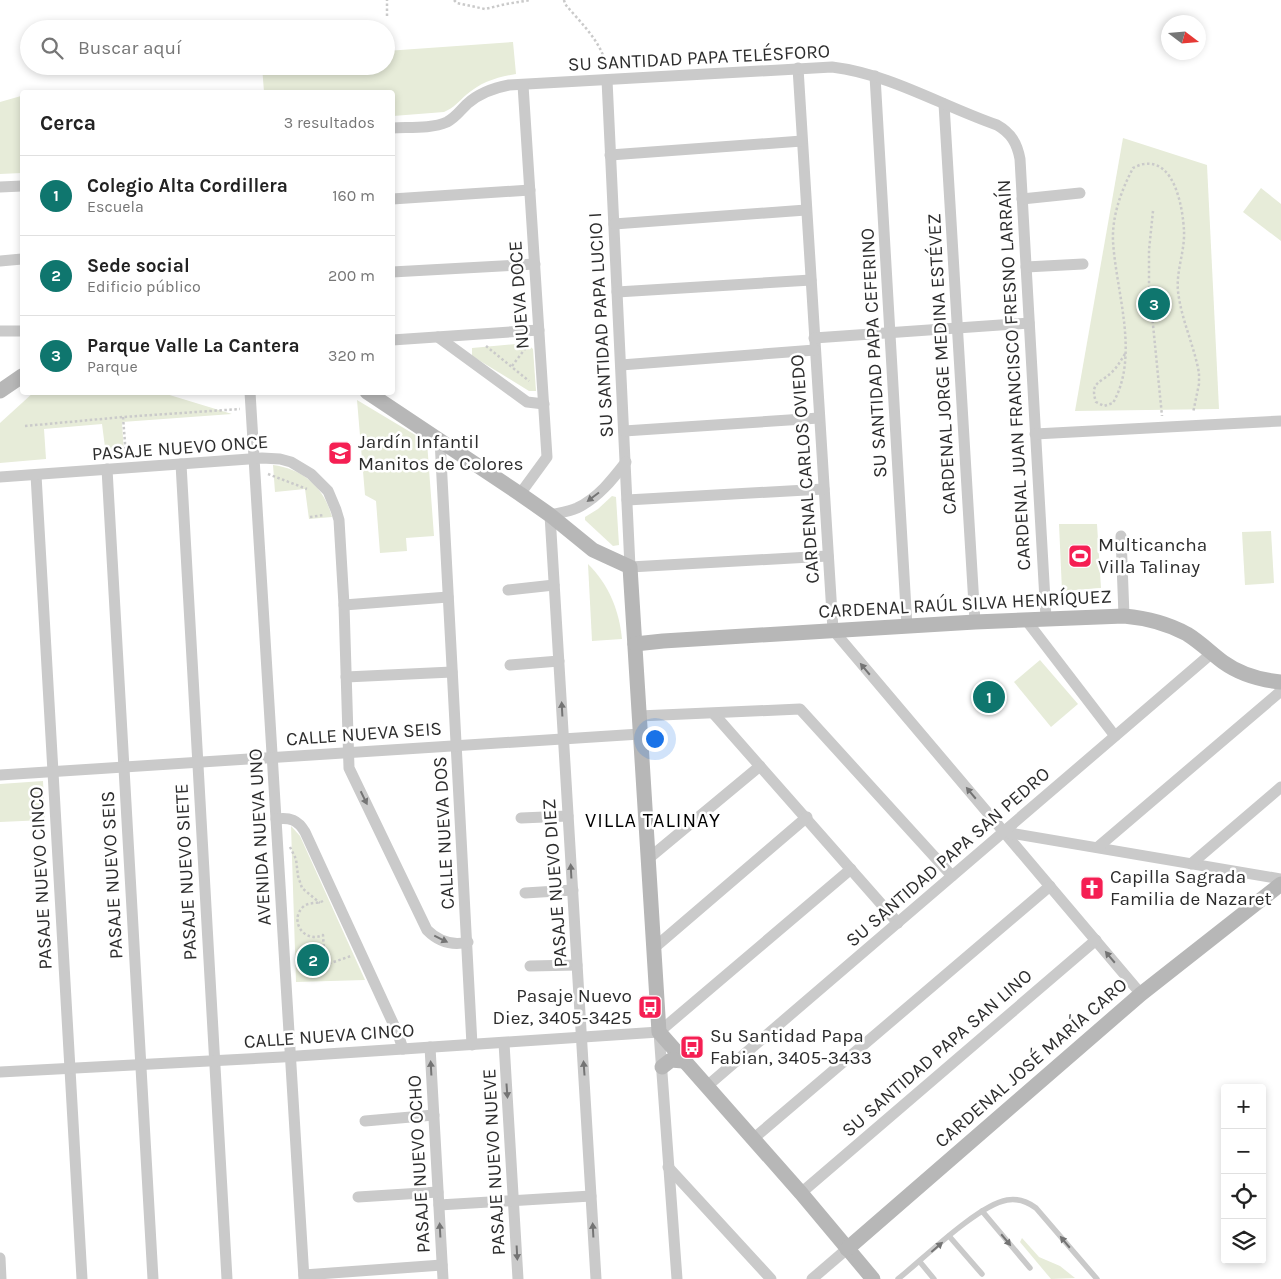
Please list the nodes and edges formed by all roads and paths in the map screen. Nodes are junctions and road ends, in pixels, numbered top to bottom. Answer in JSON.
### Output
{"nodes":[{"id":1,"x":387,"y":0,"type":"edge"},
{"id":2,"x":454,"y":0,"type":"edge"},
{"id":3,"x":531,"y":0,"type":"edge"},
{"id":4,"x":560,"y":0,"type":"edge"},
{"id":5,"x":564,"y":0,"type":"edge"},
{"id":6,"x":565,"y":4,"type":"junction"},
{"id":7,"x":387,"y":16,"type":"dead end"},
{"id":8,"x":798,"y":68,"type":"junction"},
{"id":9,"x":875,"y":76,"type":"junction"},
{"id":10,"x":606,"y":80,"type":"junction"},
{"id":11,"x":523,"y":85,"type":"junction"},
{"id":12,"x":944,"y":104,"type":"junction"},
{"id":13,"x":395,"y":128,"type":"edge"},
{"id":14,"x":802,"y":141,"type":"junction"},
{"id":15,"x":610,"y":154,"type":"junction"},
{"id":16,"x":1020,"y":159,"type":"joint"},
{"id":17,"x":20,"y":186,"type":"edge"},
{"id":18,"x":0,"y":187,"type":"edge"},
{"id":19,"x":530,"y":190,"type":"junction"},
{"id":20,"x":1080,"y":193,"type":"dead end"},
{"id":21,"x":395,"y":199,"type":"edge"},
{"id":22,"x":1022,"y":199,"type":"junction"},
{"id":23,"x":806,"y":210,"type":"junction"},
{"id":24,"x":1154,"y":211,"type":"dead end"},
{"id":25,"x":614,"y":224,"type":"junction"},
{"id":26,"x":20,"y":259,"type":"edge"},
{"id":27,"x":0,"y":261,"type":"edge"},
{"id":28,"x":534,"y":264,"type":"junction"},
{"id":29,"x":1083,"y":264,"type":"dead end"},
{"id":30,"x":1026,"y":267,"type":"junction"},
{"id":31,"x":395,"y":272,"type":"edge"},
{"id":32,"x":811,"y":280,"type":"junction"},
{"id":33,"x":617,"y":292,"type":"junction"},
{"id":34,"x":1029,"y":323,"type":"junction"},
{"id":35,"x":958,"y":328,"type":"junction"},
{"id":36,"x":539,"y":330,"type":"junction"},
{"id":37,"x":0,"y":331,"type":"edge"},
{"id":38,"x":20,"y":331,"type":"edge"},
{"id":39,"x":890,"y":332,"type":"junction"},
{"id":40,"x":471,"y":335,"type":"junction"},
{"id":41,"x":438,"y":337,"type":"junction"},
{"id":42,"x":814,"y":338,"type":"junction"},
{"id":43,"x":395,"y":340,"type":"edge"},
{"id":44,"x":815,"y":350,"type":"junction"},
{"id":45,"x":1125,"y":354,"type":"junction"},
{"id":46,"x":621,"y":365,"type":"junction"},
{"id":47,"x":512,"y":366,"type":"junction"},
{"id":48,"x":20,"y":377,"type":"edge"},
{"id":49,"x":532,"y":383,"type":"dead end"},
{"id":50,"x":0,"y":391,"type":"edge"},
{"id":51,"x":250,"y":395,"type":"edge"},
{"id":52,"x":372,"y":395,"type":"edge"},
{"id":53,"x":544,"y":404,"type":"junction"},
{"id":54,"x":251,"y":408,"type":"junction"},
{"id":55,"x":122,"y":417,"type":"junction"},
{"id":56,"x":819,"y":418,"type":"junction"},
{"id":57,"x":1281,"y":421,"type":"edge"},
{"id":58,"x":25,"y":426,"type":"dead end"},
{"id":59,"x":1190,"y":426,"type":"junction"},
{"id":60,"x":1163,"y":428,"type":"junction"},
{"id":61,"x":624,"y":431,"type":"junction"},
{"id":62,"x":1035,"y":434,"type":"junction"},
{"id":63,"x":440,"y":440,"type":"junction"},
{"id":64,"x":626,"y":462,"type":"junction"},
{"id":65,"x":181,"y":464,"type":"junction"},
{"id":66,"x":255,"y":464,"type":"junction"},
{"id":67,"x":126,"y":468,"type":"junction"},
{"id":68,"x":107,"y":469,"type":"junction"},
{"id":69,"x":36,"y":475,"type":"junction"},
{"id":70,"x":0,"y":478,"type":"edge"},
{"id":71,"x":303,"y":486,"type":"dead end"},
{"id":72,"x":824,"y":488,"type":"junction"},
{"id":73,"x":520,"y":494,"type":"junction"},
{"id":74,"x":628,"y":500,"type":"junction"},
{"id":75,"x":323,"y":510,"type":"dead end"},
{"id":76,"x":550,"y":515,"type":"junction"},
{"id":77,"x":310,"y":517,"type":"dead end"},
{"id":78,"x":1122,"y":536,"type":"dead end"},
{"id":79,"x":828,"y":556,"type":"junction"},
{"id":80,"x":630,"y":567,"type":"junction"},
{"id":81,"x":554,"y":585,"type":"junction"},
{"id":82,"x":508,"y":590,"type":"dead end"},
{"id":83,"x":448,"y":597,"type":"junction"},
{"id":84,"x":344,"y":605,"type":"junction"},
{"id":85,"x":1124,"y":616,"type":"junction"},
{"id":86,"x":1046,"y":618,"type":"junction"},
{"id":87,"x":1026,"y":620,"type":"junction"},
{"id":88,"x":975,"y":622,"type":"junction"},
{"id":89,"x":907,"y":627,"type":"junction"},
{"id":90,"x":833,"y":630,"type":"junction"},
{"id":91,"x":634,"y":644,"type":"junction"},
{"id":92,"x":1212,"y":653,"type":"junction"},
{"id":93,"x":559,"y":661,"type":"junction"},
{"id":94,"x":510,"y":665,"type":"dead end"},
{"id":95,"x":452,"y":672,"type":"junction"},
{"id":96,"x":346,"y":677,"type":"junction"},
{"id":97,"x":1281,"y":682,"type":"edge"},
{"id":98,"x":1281,"y":691,"type":"edge"},
{"id":99,"x":714,"y":714,"type":"junction"},
{"id":100,"x":639,"y":716,"type":"junction"},
{"id":101,"x":640,"y":734,"type":"junction"},
{"id":102,"x":1115,"y":736,"type":"junction"},
{"id":103,"x":563,"y":739,"type":"junction"},
{"id":104,"x":456,"y":746,"type":"junction"},
{"id":105,"x":348,"y":753,"type":"junction"},
{"id":106,"x":272,"y":758,"type":"junction"},
{"id":107,"x":198,"y":762,"type":"junction"},
{"id":108,"x":760,"y":766,"type":"junction"},
{"id":109,"x":124,"y":767,"type":"junction"},
{"id":110,"x":52,"y":772,"type":"junction"},
{"id":111,"x":0,"y":775,"type":"edge"},
{"id":112,"x":1281,"y":787,"type":"edge"},
{"id":113,"x":568,"y":816,"type":"junction"},
{"id":114,"x":807,"y":817,"type":"junction"},
{"id":115,"x":276,"y":818,"type":"junction"},
{"id":116,"x":521,"y":818,"type":"dead end"},
{"id":117,"x":1004,"y":832,"type":"junction"},
{"id":118,"x":288,"y":843,"type":"dead end"},
{"id":119,"x":1098,"y":847,"type":"junction"},
{"id":120,"x":648,"y":860,"type":"junction"},
{"id":121,"x":1191,"y":864,"type":"junction"},
{"id":122,"x":851,"y":869,"type":"junction"},
{"id":123,"x":952,"y":876,"type":"junction"},
{"id":124,"x":1281,"y":879,"type":"edge"},
{"id":125,"x":1281,"y":884,"type":"edge"},
{"id":126,"x":1050,"y":886,"type":"junction"},
{"id":127,"x":573,"y":890,"type":"junction"},
{"id":128,"x":525,"y":893,"type":"dead end"},
{"id":129,"x":898,"y":922,"type":"junction"},
{"id":130,"x":1096,"y":940,"type":"junction"},
{"id":131,"x":468,"y":942,"type":"junction"},
{"id":132,"x":654,"y":948,"type":"junction"},
{"id":133,"x":361,"y":952,"type":"junction"},
{"id":134,"x":577,"y":965,"type":"junction"},
{"id":135,"x":530,"y":966,"type":"dead end"},
{"id":136,"x":1141,"y":994,"type":"junction"},
{"id":137,"x":659,"y":1032,"type":"junction"},
{"id":138,"x":582,"y":1037,"type":"junction"},
{"id":139,"x":504,"y":1042,"type":"junction"},
{"id":140,"x":472,"y":1044,"type":"junction"},
{"id":141,"x":430,"y":1048,"type":"junction"},
{"id":142,"x":403,"y":1049,"type":"junction"},
{"id":143,"x":290,"y":1057,"type":"junction"},
{"id":144,"x":684,"y":1060,"type":"junction"},
{"id":145,"x":215,"y":1061,"type":"junction"},
{"id":146,"x":141,"y":1065,"type":"junction"},
{"id":147,"x":662,"y":1067,"type":"junction"},
{"id":148,"x":70,"y":1069,"type":"junction"},
{"id":149,"x":0,"y":1072,"type":"edge"},
{"id":150,"x":706,"y":1087,"type":"junction"},
{"id":151,"x":434,"y":1115,"type":"junction"},
{"id":152,"x":365,"y":1121,"type":"dead end"},
{"id":153,"x":753,"y":1139,"type":"junction"},
{"id":154,"x":668,"y":1167,"type":"junction"},
{"id":155,"x":438,"y":1192,"type":"junction"},
{"id":156,"x":801,"y":1193,"type":"junction"},
{"id":157,"x":592,"y":1196,"type":"junction"},
{"id":158,"x":358,"y":1197,"type":"dead end"},
{"id":159,"x":514,"y":1201,"type":"junction"},
{"id":160,"x":439,"y":1205,"type":"junction"},
{"id":161,"x":982,"y":1211,"type":"junction"},
{"id":162,"x":949,"y":1236,"type":"junction"},
{"id":163,"x":847,"y":1249,"type":"junction"},
{"id":164,"x":0,"y":1258,"type":"edge"},
{"id":165,"x":920,"y":1262,"type":"junction"},
{"id":166,"x":442,"y":1265,"type":"junction"},
{"id":167,"x":1030,"y":1268,"type":"dead end"},
{"id":168,"x":982,"y":1274,"type":"dead end"},
{"id":169,"x":304,"y":1277,"type":"edge"},
{"id":170,"x":2,"y":1279,"type":"edge"},
{"id":171,"x":82,"y":1279,"type":"edge"},
{"id":172,"x":153,"y":1279,"type":"edge"},
{"id":173,"x":227,"y":1279,"type":"edge"},
{"id":174,"x":443,"y":1279,"type":"edge"},
{"id":175,"x":518,"y":1279,"type":"edge"},
{"id":176,"x":596,"y":1279,"type":"edge"},
{"id":177,"x":676,"y":1279,"type":"edge"},
{"id":178,"x":771,"y":1279,"type":"edge"},
{"id":179,"x":812,"y":1279,"type":"edge"},
{"id":180,"x":873,"y":1279,"type":"edge"},
{"id":181,"x":898,"y":1279,"type":"edge"},
{"id":182,"x":934,"y":1279,"type":"edge"},
{"id":183,"x":1097,"y":1279,"type":"edge"}],
"edges":[{"from":1,"to":7,"type":"path"},
{"from":2,"to":3,"type":"path"},
{"from":4,"to":6,"type":"path"},
{"from":5,"to":6,"type":"path"},
{"from":6,"to":10,"type":"path"},
{"from":8,"to":9,"type":"street","name":"SU SANTIDAD PAPA TELÉSFORO"},
{"from":8,"to":10,"type":"street","name":"SU SANTIDAD PAPA TELÉSFORO"},
{"from":8,"to":14,"type":"street","name":"CARDENAL CARLOS OVIEDO"},
{"from":9,"to":12,"type":"street","name":"SU SANTIDAD PAPA TELÉSFORO"},
{"from":9,"to":39,"type":"street","name":"SU SANTIDAD PAPA CEFERINO"},
{"from":10,"to":11,"type":"street","name":"SU SANTIDAD PAPA TELÉSFORO"},
{"from":10,"to":15,"type":"street","name":"SU SANTIDAD PAPA LUCIO I"},
{"from":11,"to":13,"type":"street","name":"SU SANTIDAD PAPA TELÉSFORO"},
{"from":11,"to":19,"type":"street","name":"NUEVA DOCE"},
{"from":12,"to":16,"type":"street","name":"SU SANTIDAD PAPA TELÉSFORO"},
{"from":12,"to":35,"type":"street","name":"CARDENAL JORGE MEDINA ESTÉVEZ"},
{"from":14,"to":15,"type":"street"},
{"from":14,"to":23,"type":"street","name":"CARDENAL CARLOS OVIEDO"},
{"from":15,"to":25,"type":"street","name":"SU SANTIDAD PAPA LUCIO I"},
{"from":16,"to":22,"type":"street","name":"CARDENAL JUAN FRANCISCO FRESNO LARRAÍN"},
{"from":17,"to":18,"type":"street"},
{"from":19,"to":21,"type":"street"},
{"from":19,"to":28,"type":"street","name":"NUEVA DOCE"},
{"from":20,"to":22,"type":"street"},
{"from":22,"to":30,"type":"street","name":"CARDENAL JUAN FRANCISCO FRESNO LARRAÍN"},
{"from":23,"to":25,"type":"street"},
{"from":23,"to":32,"type":"street","name":"CARDENAL CARLOS OVIEDO"},
{"from":24,"to":60,"type":"path"},
{"from":25,"to":33,"type":"street","name":"SU SANTIDAD PAPA LUCIO I"},
{"from":26,"to":27,"type":"street"},
{"from":28,"to":31,"type":"street"},
{"from":28,"to":36,"type":"street","name":"NUEVA DOCE"},
{"from":29,"to":30,"type":"street"},
{"from":30,"to":34,"type":"street","name":"CARDENAL JUAN FRANCISCO FRESNO LARRAÍN"},
{"from":32,"to":33,"type":"street"},
{"from":32,"to":42,"type":"street","name":"CARDENAL CARLOS OVIEDO"},
{"from":33,"to":46,"type":"street","name":"SU SANTIDAD PAPA LUCIO I"},
{"from":34,"to":35,"type":"street"},
{"from":34,"to":62,"type":"street","name":"CARDENAL JUAN FRANCISCO FRESNO LARRAÍN"},
{"from":35,"to":39,"type":"street"},
{"from":35,"to":88,"type":"street","name":"CARDENAL JORGE MEDINA ESTÉVEZ"},
{"from":36,"to":40,"type":"street"},
{"from":36,"to":47,"type":"path"},
{"from":36,"to":53,"type":"street","name":"NUEVA DOCE"},
{"from":37,"to":38,"type":"street"},
{"from":39,"to":42,"type":"street"},
{"from":39,"to":89,"type":"street","name":"SU SANTIDAD PAPA CEFERINO"},
{"from":40,"to":41,"type":"street"},
{"from":40,"to":47,"type":"path"},
{"from":41,"to":43,"type":"street"},
{"from":41,"to":53,"type":"street"},
{"from":42,"to":44,"type":"street","name":"CARDENAL CARLOS OVIEDO"},
{"from":44,"to":46,"type":"street"},
{"from":44,"to":56,"type":"street","name":"CARDENAL CARLOS OVIEDO"},
{"from":45,"to":45,"type":"path"},
{"from":45,"to":59,"type":"path"},
{"from":46,"to":61,"type":"street","name":"SU SANTIDAD PAPA LUCIO I"},
{"from":47,"to":49,"type":"path"},
{"from":48,"to":50,"type":"street"},
{"from":51,"to":54,"type":"street","name":"AVENIDA NUEVA UNO"},
{"from":52,"to":63,"type":"street"},
{"from":53,"to":73,"type":"street","name":"NUEVA DOCE"},
{"from":54,"to":55,"type":"path"},
{"from":54,"to":66,"type":"street","name":"AVENIDA NUEVA UNO"},
{"from":55,"to":58,"type":"path"},
{"from":55,"to":67,"type":"path"},
{"from":56,"to":61,"type":"street"},
{"from":56,"to":72,"type":"street","name":"CARDENAL CARLOS OVIEDO"},
{"from":57,"to":59,"type":"street"},
{"from":59,"to":60,"type":"street"},
{"from":60,"to":62,"type":"street"},
{"from":61,"to":64,"type":"street","name":"SU SANTIDAD PAPA LUCIO I"},
{"from":62,"to":86,"type":"street","name":"CARDENAL JUAN FRANCISCO FRESNO LARRAÍN"},
{"from":63,"to":73,"type":"street"},
{"from":63,"to":83,"type":"street","name":"CALLE NUEVA DOS"},
{"from":64,"to":74,"type":"street","name":"SU SANTIDAD PAPA LUCIO I"},
{"from":64,"to":76,"type":"street","one_way":true},
{"from":65,"to":66,"type":"street","name":"PASAJE NUEVO ONCE"},
{"from":65,"to":67,"type":"street","name":"PASAJE NUEVO ONCE"},
{"from":65,"to":107,"type":"street","name":"PASAJE NUEVO SIETE"},
{"from":66,"to":71,"type":"path"},
{"from":66,"to":84,"type":"street","name":"PASAJE NUEVO ONCE"},
{"from":66,"to":106,"type":"street","name":"AVENIDA NUEVA UNO"},
{"from":67,"to":68,"type":"street","name":"PASAJE NUEVO ONCE"},
{"from":68,"to":69,"type":"street","name":"PASAJE NUEVO ONCE"},
{"from":68,"to":109,"type":"street","name":"PASAJE NUEVO SEIS"},
{"from":69,"to":70,"type":"street","name":"PASAJE NUEVO ONCE"},
{"from":69,"to":110,"type":"street","name":"PASAJE NUEVO CINCO"},
{"from":72,"to":74,"type":"street"},
{"from":72,"to":79,"type":"street","name":"CARDENAL CARLOS OVIEDO"},
{"from":73,"to":76,"type":"street"},
{"from":74,"to":80,"type":"street","name":"SU SANTIDAD PAPA LUCIO I"},
{"from":75,"to":77,"type":"path"},
{"from":76,"to":80,"type":"street"},
{"from":76,"to":81,"type":"street","name":"PASAJE NUEVO DIEZ"},
{"from":78,"to":85,"type":"street"},
{"from":79,"to":80,"type":"street"},
{"from":79,"to":90,"type":"street","name":"CARDENAL CARLOS OVIEDO"},
{"from":80,"to":91,"type":"street"},
{"from":81,"to":82,"type":"street"},
{"from":81,"to":93,"type":"street","name":"PASAJE NUEVO DIEZ"},
{"from":83,"to":84,"type":"street"},
{"from":83,"to":95,"type":"street","name":"CALLE NUEVA DOS"},
{"from":84,"to":96,"type":"street","name":"PASAJE NUEVO ONCE"},
{"from":85,"to":86,"type":"street","name":"CARDENAL RAÚL SILVA HENRÍQUEZ"},
{"from":85,"to":92,"type":"street","name":"CARDENAL RAÚL SILVA HENRÍQUEZ"},
{"from":86,"to":87,"type":"street","name":"CARDENAL RAÚL SILVA HENRÍQUEZ"},
{"from":87,"to":88,"type":"street","name":"CARDENAL RAÚL SILVA HENRÍQUEZ"},
{"from":87,"to":102,"type":"street"},
{"from":88,"to":89,"type":"street","name":"CARDENAL RAÚL SILVA HENRÍQUEZ"},
{"from":89,"to":90,"type":"street","name":"CARDENAL RAÚL SILVA HENRÍQUEZ"},
{"from":90,"to":91,"type":"street","name":"CARDENAL RAÚL SILVA HENRÍQUEZ"},
{"from":117,"to":90,"type":"street","one_way":true},
{"from":91,"to":100,"type":"street"},
{"from":92,"to":97,"type":"street","name":"CARDENAL RAÚL SILVA HENRÍQUEZ"},
{"from":92,"to":102,"type":"street","name":"SU SANTIDAD PAPA SAN PEDRO"},
{"from":93,"to":94,"type":"street"},
{"from":103,"to":93,"type":"street","name":"PASAJE NUEVO DIEZ","one_way":true},
{"from":95,"to":96,"type":"street"},
{"from":95,"to":104,"type":"street","name":"CALLE NUEVA DOS"},
{"from":96,"to":105,"type":"street","name":"PASAJE NUEVO ONCE"},
{"from":98,"to":119,"type":"street"},
{"from":99,"to":100,"type":"street"},
{"from":99,"to":108,"type":"street"},
{"from":99,"to":123,"type":"street"},
{"from":100,"to":101,"type":"street"},
{"from":101,"to":103,"type":"street","name":"CALLE NUEVA SEIS"},
{"from":101,"to":120,"type":"street"},
{"from":102,"to":117,"type":"street","name":"SU SANTIDAD PAPA SAN PEDRO"},
{"from":103,"to":104,"type":"street","name":"CALLE NUEVA SEIS"},
{"from":103,"to":113,"type":"street","name":"PASAJE NUEVO DIEZ"},
{"from":104,"to":105,"type":"street","name":"CALLE NUEVA SEIS"},
{"from":104,"to":131,"type":"street","name":"CALLE NUEVA DOS"},
{"from":105,"to":106,"type":"street","name":"CALLE NUEVA SEIS"},
{"from":105,"to":131,"type":"street","name":"PASAJE NUEVO ONCE","one_way":true},
{"from":106,"to":107,"type":"street","name":"CALLE NUEVA SEIS"},
{"from":106,"to":115,"type":"street","name":"AVENIDA NUEVA UNO"},
{"from":107,"to":109,"type":"street","name":"CALLE NUEVA SEIS"},
{"from":107,"to":145,"type":"street","name":"PASAJE NUEVO SIETE"},
{"from":108,"to":114,"type":"street"},
{"from":108,"to":120,"type":"street"},
{"from":109,"to":110,"type":"street","name":"CALLE NUEVA SEIS"},
{"from":109,"to":146,"type":"street","name":"PASAJE NUEVO SEIS"},
{"from":110,"to":111,"type":"street","name":"CALLE NUEVA SEIS"},
{"from":110,"to":148,"type":"street","name":"PASAJE NUEVO CINCO"},
{"from":112,"to":121,"type":"street"},
{"from":113,"to":116,"type":"street"},
{"from":127,"to":113,"type":"street","name":"PASAJE NUEVO DIEZ","one_way":true},
{"from":114,"to":122,"type":"street"},
{"from":114,"to":132,"type":"street"},
{"from":115,"to":133,"type":"street"},
{"from":115,"to":143,"type":"street","name":"AVENIDA NUEVA UNO"},
{"from":117,"to":119,"type":"street"},
{"from":117,"to":123,"type":"street","name":"SU SANTIDAD PAPA SAN PEDRO"},
{"from":117,"to":126,"type":"street"},
{"from":118,"to":133,"type":"path"},
{"from":119,"to":121,"type":"street"},
{"from":120,"to":132,"type":"street"},
{"from":121,"to":124,"type":"street"},
{"from":122,"to":129,"type":"street"},
{"from":122,"to":137,"type":"street"},
{"from":123,"to":129,"type":"street","name":"SU SANTIDAD PAPA SAN PEDRO"},
{"from":125,"to":136,"type":"street","name":"CARDENAL JOSÉ MARÍA CARO"},
{"from":126,"to":130,"type":"street"},
{"from":126,"to":153,"type":"street"},
{"from":127,"to":128,"type":"street"},
{"from":127,"to":134,"type":"street","name":"PASAJE NUEVO DIEZ"},
{"from":129,"to":150,"type":"street","name":"SU SANTIDAD PAPA SAN PEDRO"},
{"from":136,"to":130,"type":"street","one_way":true},
{"from":130,"to":156,"type":"street","name":"SU SANTIDAD PAPA SAN LINO"},
{"from":131,"to":140,"type":"street","name":"CALLE NUEVA DOS"},
{"from":132,"to":137,"type":"street"},
{"from":133,"to":142,"type":"street"},
{"from":134,"to":135,"type":"street"},
{"from":134,"to":138,"type":"street","name":"PASAJE NUEVO DIEZ"},
{"from":136,"to":163,"type":"street","name":"CARDENAL JOSÉ MARÍA CARO"},
{"from":137,"to":138,"type":"street","name":"CALLE NUEVA CINCO"},
{"from":137,"to":144,"type":"street"},
{"from":137,"to":147,"type":"street"},
{"from":138,"to":139,"type":"street","name":"CALLE NUEVA CINCO"},
{"from":157,"to":138,"type":"street","name":"PASAJE NUEVO DIEZ","one_way":true},
{"from":139,"to":140,"type":"street","name":"CALLE NUEVA CINCO"},
{"from":139,"to":159,"type":"street","name":"PASAJE NUEVO NUEVE","one_way":true},
{"from":140,"to":141,"type":"street","name":"CALLE NUEVA CINCO"},
{"from":141,"to":142,"type":"street","name":"CALLE NUEVA CINCO"},
{"from":151,"to":141,"type":"street","name":"PASAJE NUEVO OCHO","one_way":true},
{"from":142,"to":143,"type":"street","name":"CALLE NUEVA CINCO"},
{"from":143,"to":145,"type":"street","name":"CALLE NUEVA CINCO"},
{"from":143,"to":169,"type":"street","name":"AVENIDA NUEVA UNO"},
{"from":144,"to":147,"type":"street"},
{"from":144,"to":150,"type":"street"},
{"from":145,"to":146,"type":"street","name":"CALLE NUEVA CINCO"},
{"from":145,"to":173,"type":"street","name":"PASAJE NUEVO SIETE"},
{"from":146,"to":148,"type":"street","name":"CALLE NUEVA CINCO"},
{"from":146,"to":172,"type":"street","name":"PASAJE NUEVO SEIS"},
{"from":147,"to":154,"type":"street"},
{"from":148,"to":149,"type":"street","name":"CALLE NUEVA CINCO"},
{"from":148,"to":171,"type":"street","name":"PASAJE NUEVO CINCO"},
{"from":150,"to":153,"type":"street"},
{"from":151,"to":152,"type":"street"},
{"from":151,"to":155,"type":"street","name":"PASAJE NUEVO OCHO"},
{"from":153,"to":156,"type":"street"},
{"from":154,"to":177,"type":"street"},
{"from":154,"to":178,"type":"street"},
{"from":155,"to":158,"type":"street"},
{"from":155,"to":160,"type":"street","name":"PASAJE NUEVO OCHO"},
{"from":156,"to":163,"type":"street"},
{"from":157,"to":159,"type":"street"},
{"from":176,"to":157,"type":"street","name":"PASAJE NUEVO DIEZ","one_way":true},
{"from":159,"to":160,"type":"street"},
{"from":159,"to":175,"type":"street","name":"PASAJE NUEVO NUEVE","one_way":true},
{"from":166,"to":160,"type":"street","name":"PASAJE NUEVO OCHO","one_way":true},
{"from":161,"to":162,"type":"lane"},
{"from":161,"to":167,"type":"lane","one_way":true},
{"from":183,"to":161,"type":"lane","one_way":true},
{"from":165,"to":162,"type":"lane","one_way":true},
{"from":162,"to":168,"type":"lane"},
{"from":163,"to":179,"type":"street","name":"CARDENAL JOSÉ MARÍA CARO"},
{"from":163,"to":180,"type":"street"},
{"from":164,"to":170,"type":"street"},
{"from":165,"to":181,"type":"lane"},
{"from":165,"to":182,"type":"lane"},
{"from":166,"to":169,"type":"street"},
{"from":166,"to":174,"type":"street","name":"PASAJE NUEVO OCHO"}]}
